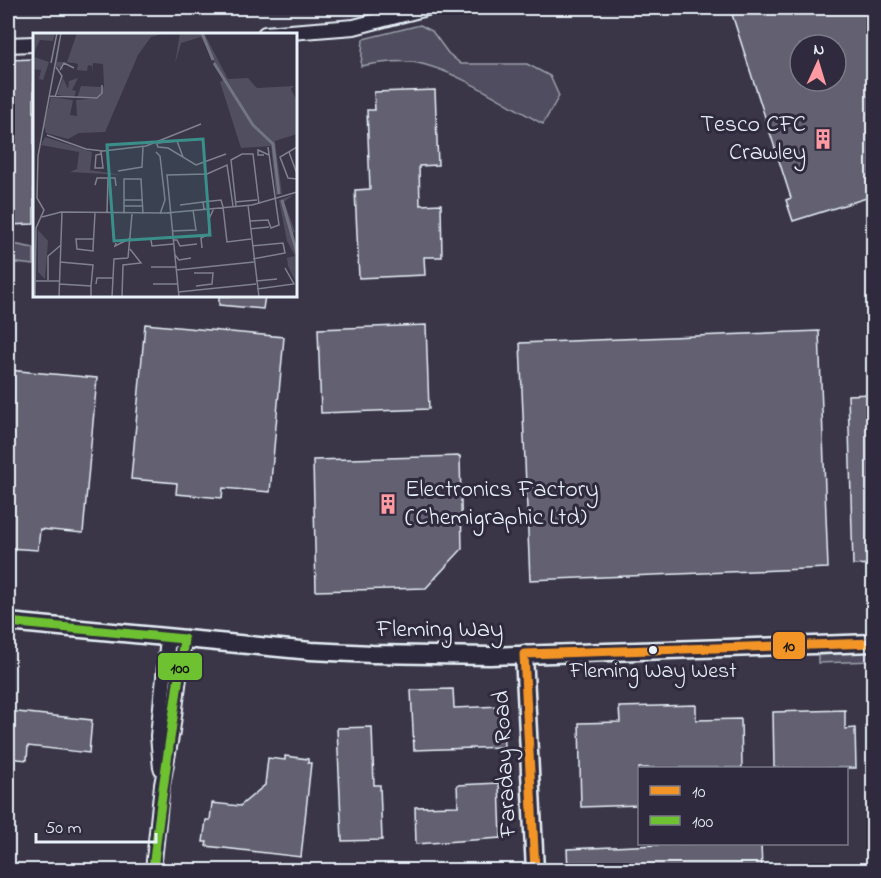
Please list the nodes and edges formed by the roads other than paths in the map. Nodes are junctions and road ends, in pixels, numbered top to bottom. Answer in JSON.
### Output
{"nodes":[{"id":1,"x":427,"y":8,"type":"edge"},
{"id":2,"x":280,"y":33,"type":"edge"},
{"id":3,"x":33,"y":44,"type":"edge"},
{"id":4,"x":8,"y":45,"type":"edge"},
{"id":5,"x":8,"y":622,"type":"edge"},
{"id":6,"x":176,"y":638,"type":"junction"},
{"id":7,"x":873,"y":643,"type":"edge"},
{"id":8,"x":524,"y":654,"type":"junction"},
{"id":9,"x":153,"y":870,"type":"edge"},
{"id":10,"x":535,"y":870,"type":"edge"}],
"edges":[{"from":1,"to":2,"type":"street"},
{"from":3,"to":4,"type":"street"},
{"from":5,"to":6,"type":"street","name":"Fleming Way"},
{"from":6,"to":8,"type":"street","name":"Fleming Way"},
{"from":6,"to":9,"type":"street"},
{"from":7,"to":8,"type":"street","name":"Fleming Way"},
{"from":8,"to":10,"type":"street","name":"Faraday Road"}]}
